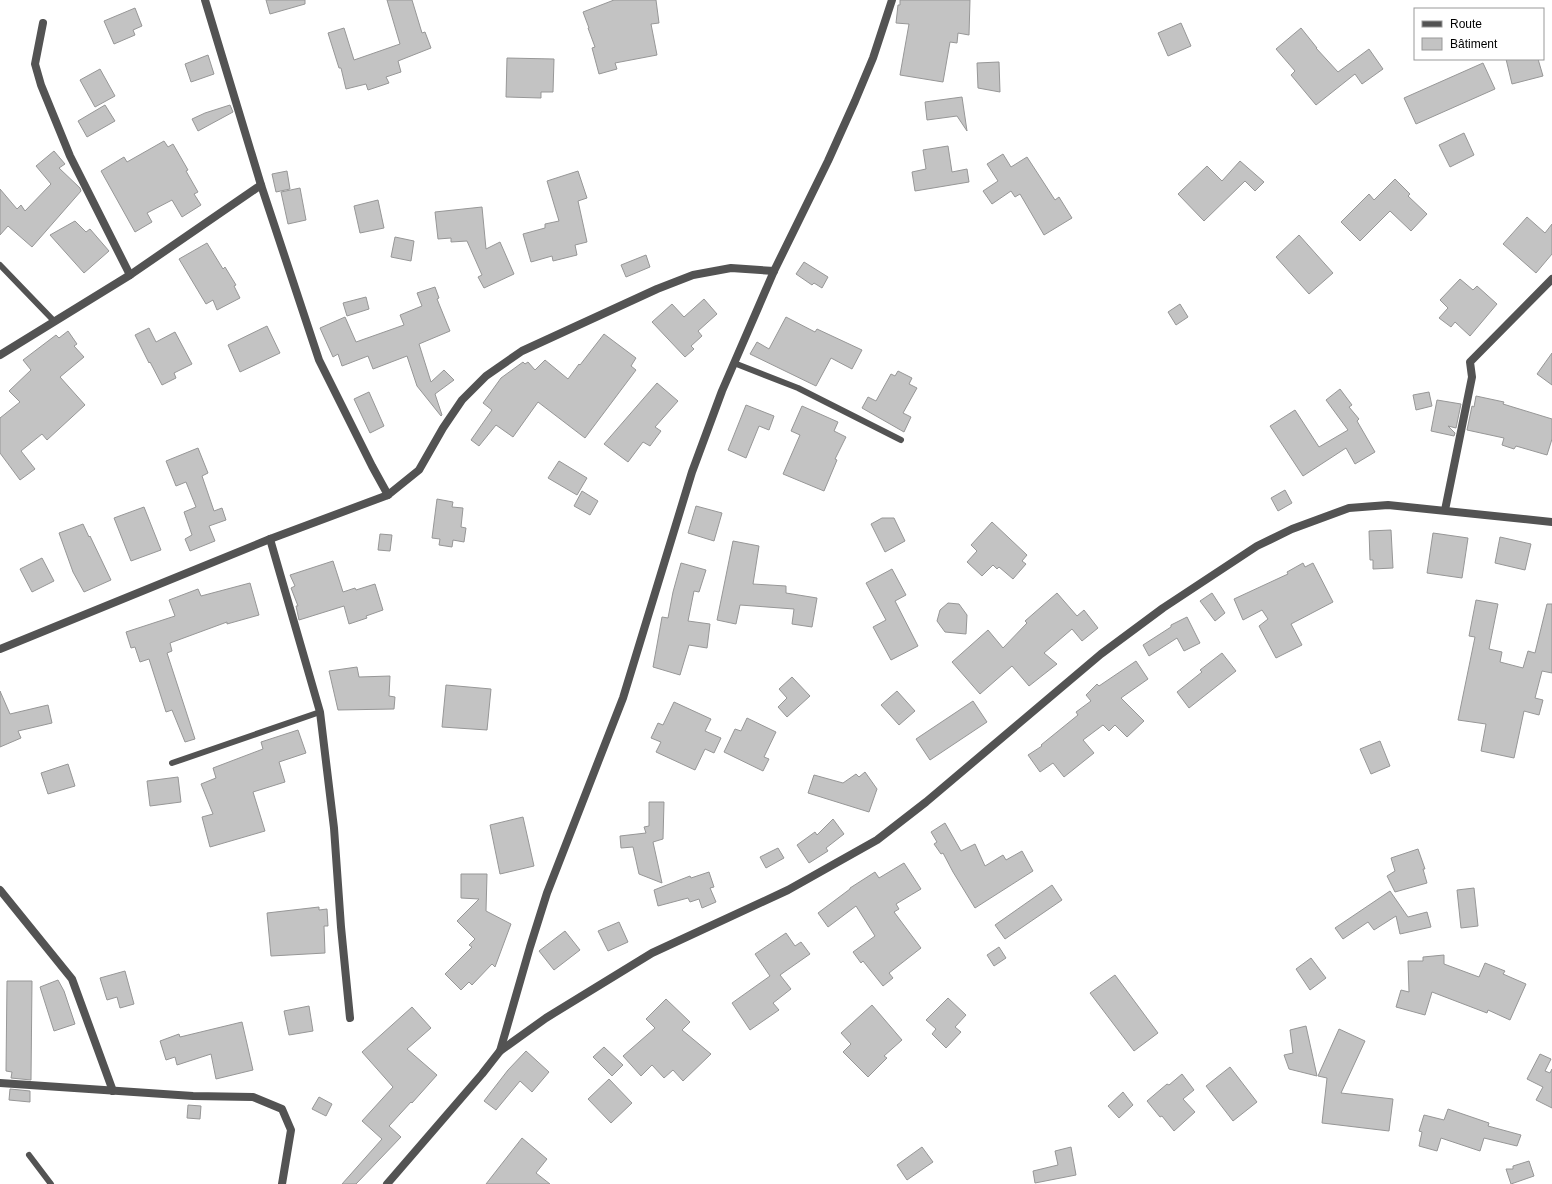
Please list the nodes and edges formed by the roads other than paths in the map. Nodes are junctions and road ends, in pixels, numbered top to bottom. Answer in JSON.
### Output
{"nodes":[{"id":1,"x":205,"y":0,"type":"edge"},
{"id":2,"x":892,"y":0,"type":"edge"},
{"id":3,"x":42,"y":22,"type":"dead end"},
{"id":4,"x":261,"y":185,"type":"junction"},
{"id":5,"x":0,"y":265,"type":"edge"},
{"id":6,"x":774,"y":270,"type":"junction"},
{"id":7,"x":130,"y":275,"type":"junction"},
{"id":8,"x":1552,"y":279,"type":"edge"},
{"id":9,"x":54,"y":321,"type":"junction"},
{"id":10,"x":0,"y":355,"type":"edge"},
{"id":11,"x":734,"y":363,"type":"junction"},
{"id":12,"x":901,"y":440,"type":"dead end"},
{"id":13,"x":388,"y":495,"type":"junction"},
{"id":14,"x":1445,"y":510,"type":"junction"},
{"id":15,"x":1552,"y":522,"type":"edge"},
{"id":16,"x":270,"y":539,"type":"junction"},
{"id":17,"x":0,"y":649,"type":"edge"},
{"id":18,"x":320,"y":712,"type":"junction"},
{"id":19,"x":172,"y":763,"type":"dead end"},
{"id":20,"x":0,"y":890,"type":"edge"},
{"id":21,"x":350,"y":1018,"type":"dead end"},
{"id":22,"x":500,"y":1051,"type":"junction"},
{"id":23,"x":0,"y":1083,"type":"edge"},
{"id":24,"x":113,"y":1091,"type":"junction"},
{"id":25,"x":29,"y":1155,"type":"dead end"},
{"id":26,"x":51,"y":1184,"type":"edge"},
{"id":27,"x":282,"y":1184,"type":"edge"},
{"id":28,"x":387,"y":1184,"type":"edge"}],
"edges":[{"from":1,"to":4,"type":"street"},
{"from":2,"to":6,"type":"street"},
{"from":3,"to":7,"type":"street"},
{"from":4,"to":7,"type":"street"},
{"from":4,"to":13,"type":"street"},
{"from":5,"to":9,"type":"lane"},
{"from":6,"to":11,"type":"street"},
{"from":6,"to":13,"type":"street"},
{"from":7,"to":9,"type":"street"},
{"from":8,"to":14,"type":"street"},
{"from":9,"to":10,"type":"street"},
{"from":11,"to":12,"type":"lane"},
{"from":11,"to":22,"type":"street"},
{"from":13,"to":16,"type":"street"},
{"from":14,"to":15,"type":"street"},
{"from":14,"to":22,"type":"street"},
{"from":16,"to":17,"type":"street"},
{"from":16,"to":18,"type":"street"},
{"from":18,"to":19,"type":"lane"},
{"from":18,"to":21,"type":"street"},
{"from":20,"to":24,"type":"street"},
{"from":22,"to":28,"type":"street"},
{"from":23,"to":24,"type":"street"},
{"from":24,"to":27,"type":"street"},
{"from":25,"to":26,"type":"lane"}]}
